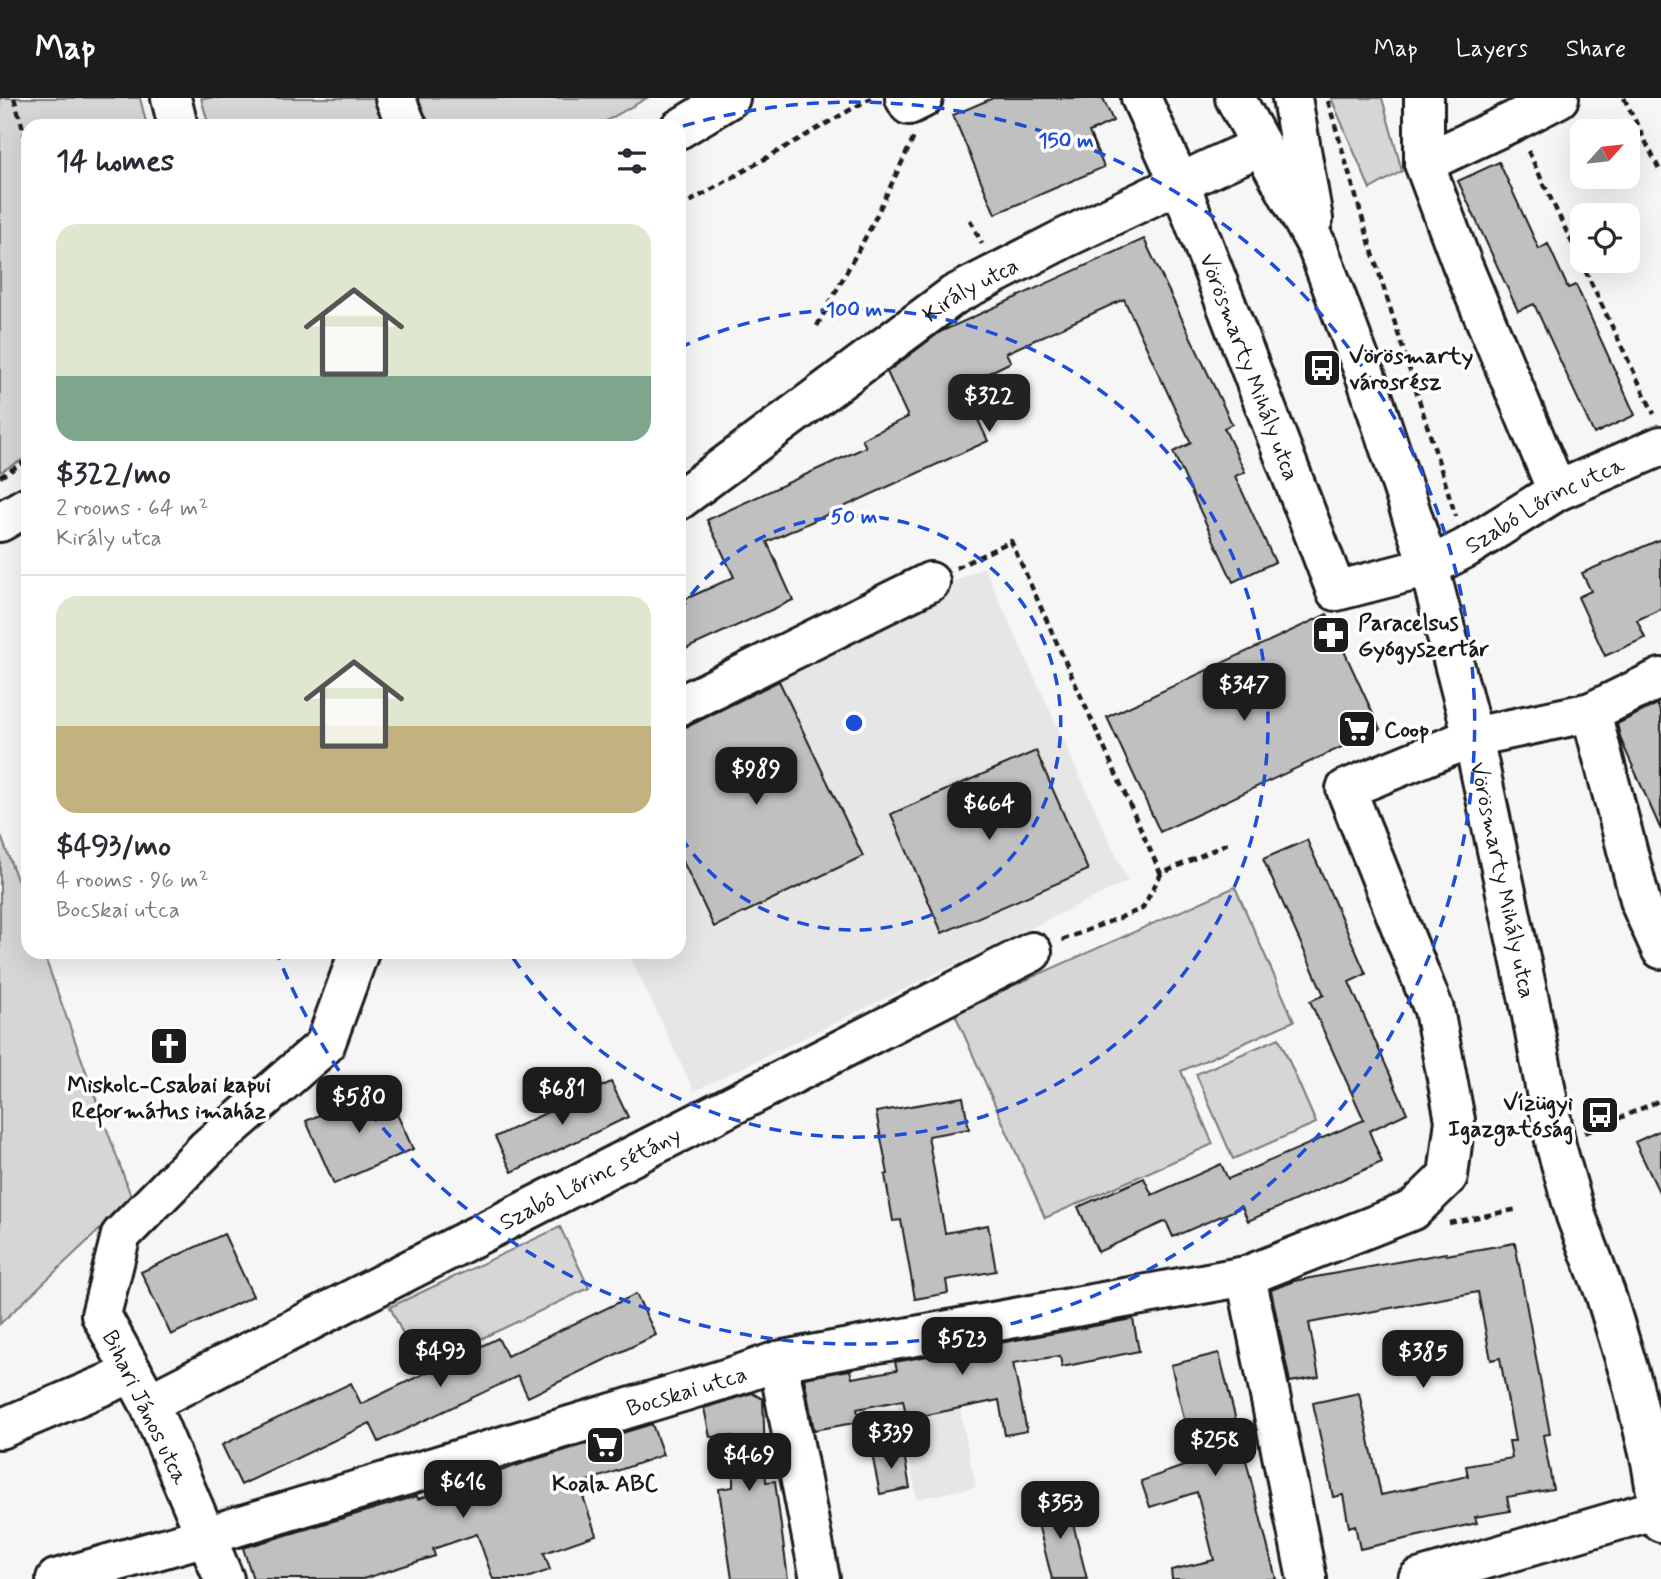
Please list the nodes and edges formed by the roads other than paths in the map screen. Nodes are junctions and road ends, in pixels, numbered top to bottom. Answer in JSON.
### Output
{"nodes":[{"id":1,"x":171,"y":98,"type":"edge"},
{"id":2,"x":395,"y":98,"type":"edge"},
{"id":3,"x":730,"y":98,"type":"edge"},
{"id":4,"x":1141,"y":98,"type":"edge"},
{"id":5,"x":1235,"y":98,"type":"edge"},
{"id":6,"x":1292,"y":98,"type":"edge"},
{"id":7,"x":1424,"y":98,"type":"edge"},
{"id":8,"x":1559,"y":98,"type":"edge"},
{"id":9,"x":176,"y":119,"type":"edge"},
{"id":10,"x":404,"y":119,"type":"edge"},
{"id":11,"x":686,"y":124,"type":"edge"},
{"id":12,"x":1261,"y":146,"type":"junction"},
{"id":13,"x":1424,"y":163,"type":"junction"},
{"id":14,"x":1180,"y":184,"type":"junction"},
{"id":15,"x":1317,"y":246,"type":"junction"},
{"id":16,"x":1658,"y":431,"type":"edge"},
{"id":17,"x":1557,"y":491,"type":"junction"},
{"id":18,"x":686,"y":495,"type":"edge"},
{"id":19,"x":21,"y":510,"type":"edge"},
{"id":20,"x":0,"y":522,"type":"edge"},
{"id":21,"x":1429,"y":567,"type":"junction"},
{"id":22,"x":930,"y":582,"type":"road end"},
{"id":23,"x":1336,"y":591,"type":"joint"},
{"id":24,"x":1661,"y":678,"type":"edge"},
{"id":25,"x":686,"y":703,"type":"edge"},
{"id":26,"x":1591,"y":712,"type":"junction"},
{"id":27,"x":1473,"y":737,"type":"junction"},
{"id":28,"x":1661,"y":949,"type":"edge"},
{"id":29,"x":1032,"y":952,"type":"road end"},
{"id":30,"x":357,"y":959,"type":"edge"},
{"id":31,"x":1246,"y":1276,"type":"junction"},
{"id":32,"x":778,"y":1361,"type":"junction"},
{"id":33,"x":141,"y":1388,"type":"junction"},
{"id":34,"x":0,"y":1429,"type":"edge"},
{"id":35,"x":1660,"y":1513,"type":"edge"},
{"id":36,"x":206,"y":1536,"type":"junction"},
{"id":37,"x":57,"y":1579,"type":"edge"},
{"id":38,"x":224,"y":1579,"type":"edge"},
{"id":39,"x":820,"y":1579,"type":"edge"},
{"id":40,"x":1307,"y":1579,"type":"edge"},
{"id":41,"x":1418,"y":1579,"type":"edge"}],
"edges":[{"from":1,"to":9,"type":"street"},
{"from":2,"to":10,"type":"street"},
{"from":3,"to":11,"type":"street"},
{"from":4,"to":14,"type":"street","name":"Vörösmarty Mihály utca"},
{"from":5,"to":12,"type":"street","name":"Vörösmarty Mihály utca"},
{"from":6,"to":15,"type":"street","name":"Vörösmarty Mihály utca"},
{"from":7,"to":13,"type":"street"},
{"from":8,"to":13,"type":"street"},
{"from":12,"to":14,"type":"street","name":"Király utca"},
{"from":12,"to":15,"type":"street","name":"Vörösmarty Mihály utca"},
{"from":13,"to":17,"type":"street"},
{"from":14,"to":18,"type":"street","name":"Király utca"},
{"from":14,"to":23,"type":"street","name":"Vörösmarty Mihály utca"},
{"from":15,"to":21,"type":"street","name":"Vörösmarty Mihály utca"},
{"from":16,"to":17,"type":"street","name":"Szabó Lőrinc utca"},
{"from":17,"to":21,"type":"street","name":"Szabó Lőrinc utca"},
{"from":19,"to":20,"type":"street"},
{"from":21,"to":23,"type":"street","name":"Szabó Lőrinc utca"},
{"from":21,"to":27,"type":"street","name":"Vörösmarty Mihály utca"},
{"from":22,"to":25,"type":"street"},
{"from":24,"to":26,"type":"street"},
{"from":26,"to":27,"type":"street"},
{"from":26,"to":28,"type":"street"},
{"from":27,"to":31,"type":"street","name":"Bocskai utca"},
{"from":27,"to":35,"type":"street","name":"Vörösmarty Mihály utca"},
{"from":29,"to":33,"type":"street","name":"Szabó Lőrinc sétány"},
{"from":30,"to":33,"type":"street","name":"Bihari János utca"},
{"from":31,"to":32,"type":"street","name":"Bocskai utca"},
{"from":31,"to":40,"type":"street"},
{"from":32,"to":36,"type":"street","name":"Bocskai utca"},
{"from":32,"to":39,"type":"street"},
{"from":33,"to":34,"type":"street","name":"Szabó Lőrinc sétány"},
{"from":33,"to":36,"type":"street","name":"Bihari János utca"},
{"from":35,"to":41,"type":"street"},
{"from":36,"to":37,"type":"street","name":"Bocskai utca"},
{"from":36,"to":38,"type":"street","name":"Bihari János utca"}]}
